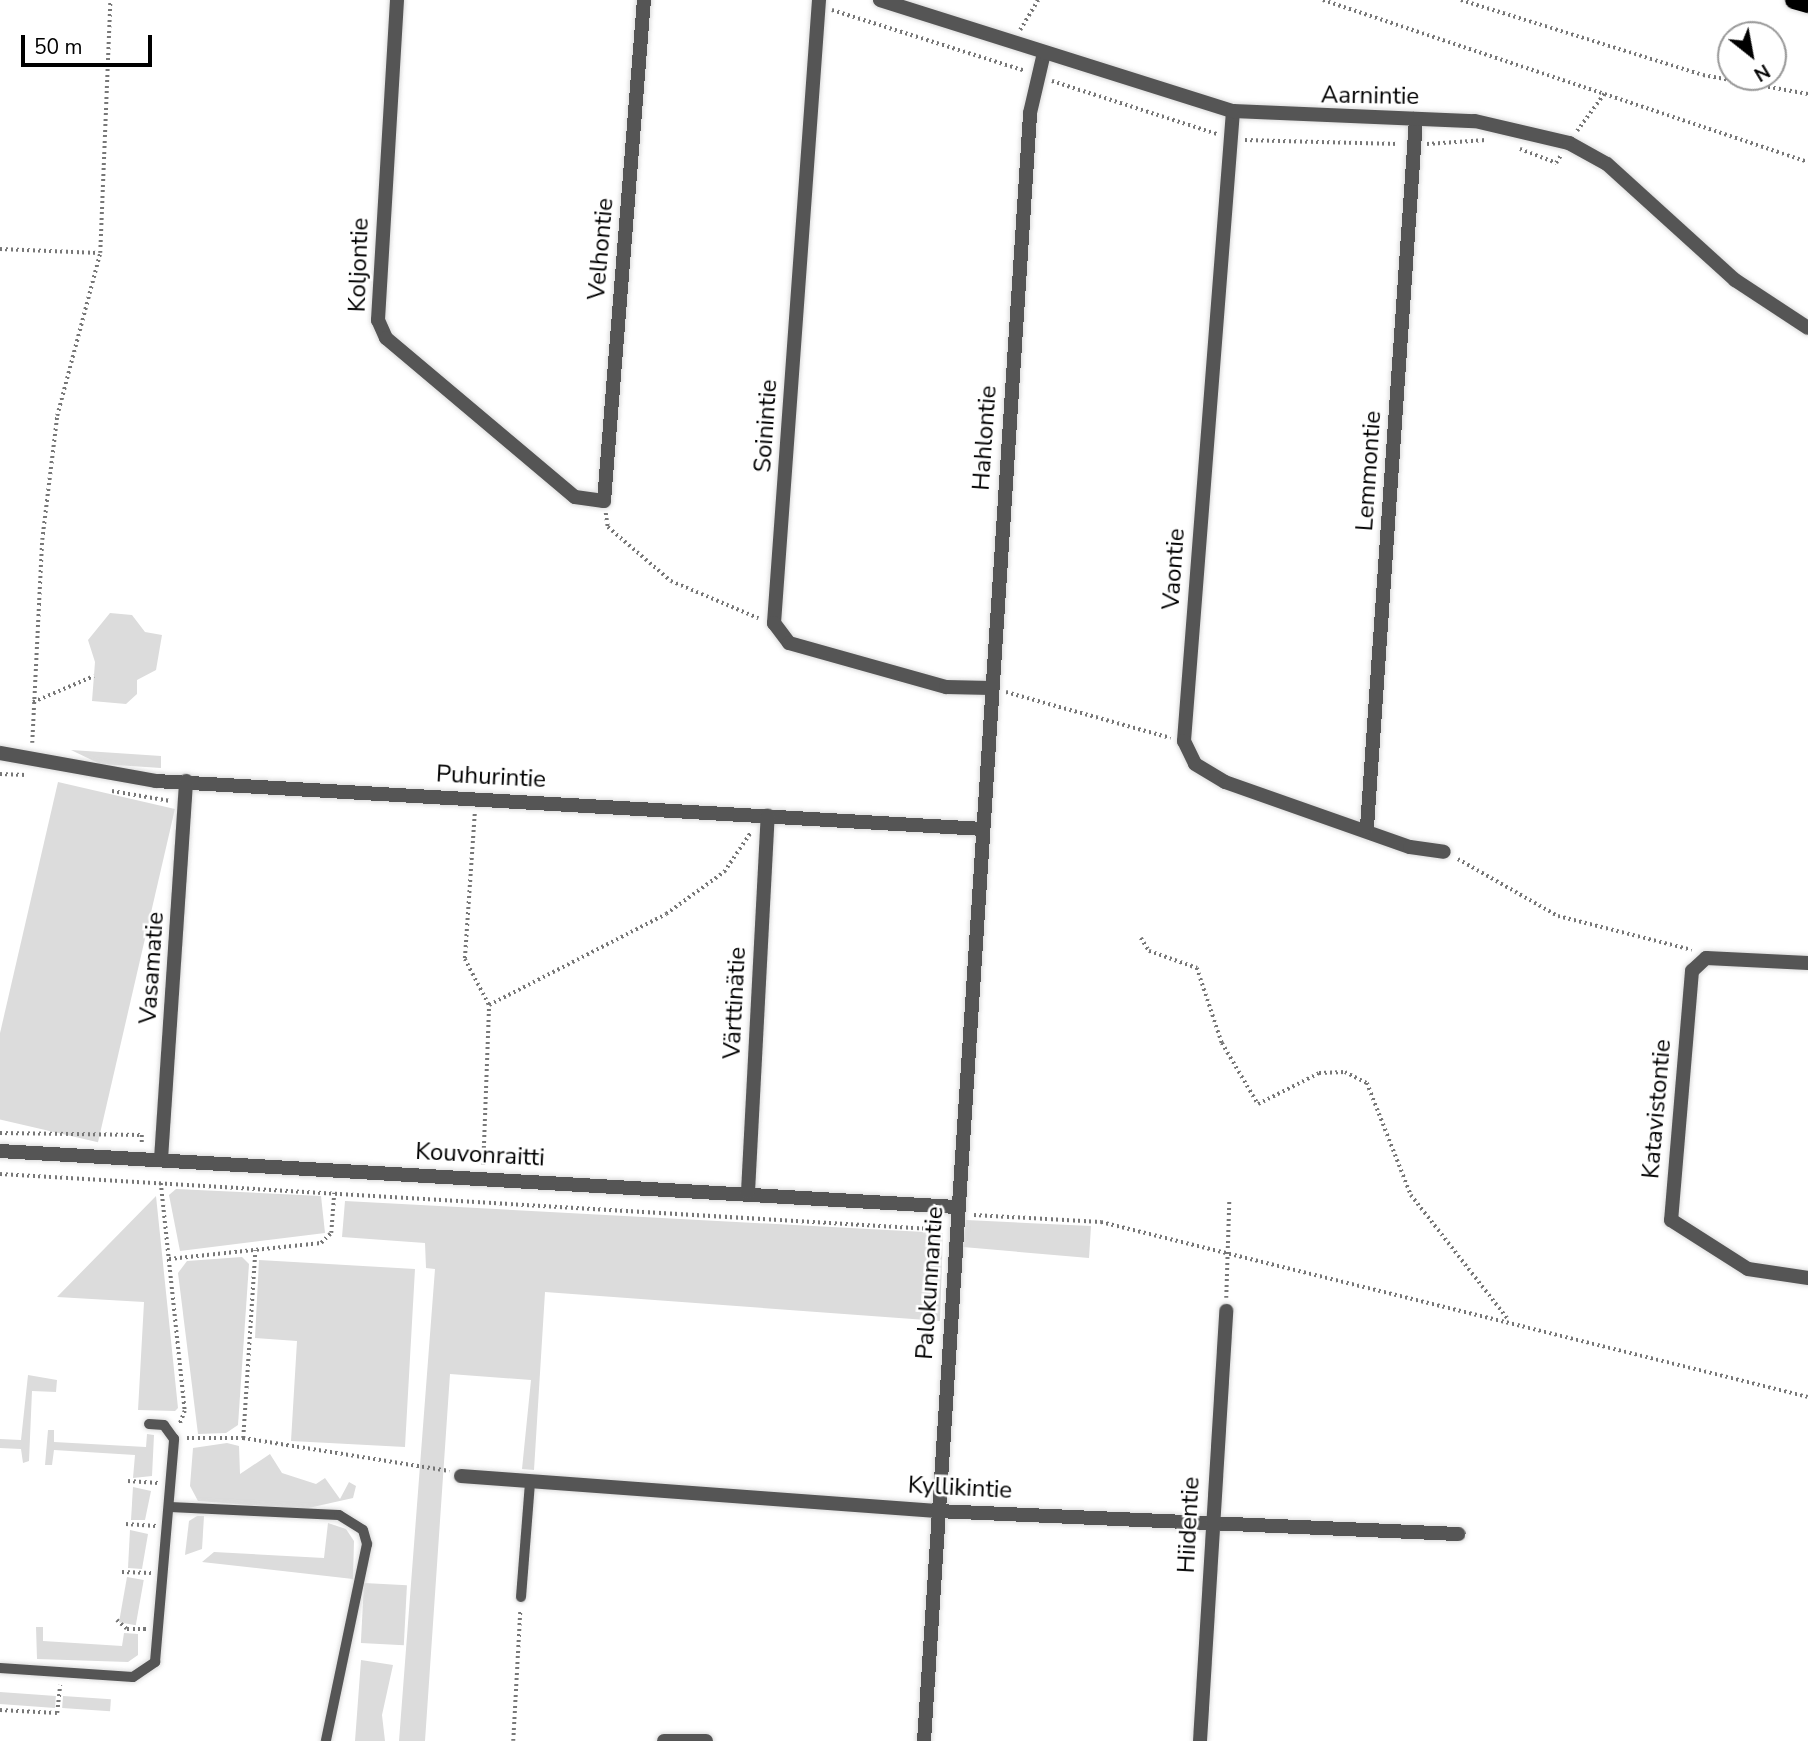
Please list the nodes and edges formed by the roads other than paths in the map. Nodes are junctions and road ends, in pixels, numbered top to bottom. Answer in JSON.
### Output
{"nodes":[{"id":1,"x":397,"y":0,"type":"edge"},
{"id":2,"x":644,"y":0,"type":"edge"},
{"id":3,"x":819,"y":0,"type":"edge"},
{"id":4,"x":880,"y":0,"type":"edge"},
{"id":5,"x":1794,"y":0,"type":"edge"},
{"id":6,"x":1808,"y":4,"type":"edge"},
{"id":7,"x":1044,"y":53,"type":"junction"},
{"id":8,"x":1234,"y":111,"type":"junction"},
{"id":9,"x":1416,"y":119,"type":"junction"},
{"id":10,"x":1808,"y":328,"type":"edge"},
{"id":11,"x":604,"y":501,"type":"joint"},
{"id":12,"x":990,"y":688,"type":"junction"},
{"id":13,"x":0,"y":753,"type":"edge"},
{"id":14,"x":186,"y":781,"type":"junction"},
{"id":15,"x":768,"y":816,"type":"junction"},
{"id":16,"x":1367,"y":827,"type":"junction"},
{"id":17,"x":983,"y":829,"type":"junction"},
{"id":18,"x":1444,"y":852,"type":"road end"},
{"id":19,"x":1808,"y":963,"type":"edge"},
{"id":20,"x":0,"y":1151,"type":"edge"},
{"id":21,"x":162,"y":1159,"type":"junction"},
{"id":22,"x":748,"y":1192,"type":"junction"},
{"id":23,"x":958,"y":1212,"type":"junction"},
{"id":24,"x":1808,"y":1278,"type":"edge"},
{"id":25,"x":1226,"y":1311,"type":"road end"},
{"id":26,"x":149,"y":1424,"type":"dead end"},
{"id":27,"x":461,"y":1476,"type":"road end"},
{"id":28,"x":530,"y":1482,"type":"junction"},
{"id":29,"x":170,"y":1507,"type":"junction"},
{"id":30,"x":937,"y":1510,"type":"junction"},
{"id":31,"x":1212,"y":1524,"type":"junction"},
{"id":32,"x":1458,"y":1534,"type":"dead end"},
{"id":33,"x":521,"y":1597,"type":"road end"},
{"id":34,"x":0,"y":1668,"type":"edge"},
{"id":35,"x":326,"y":1741,"type":"edge"},
{"id":36,"x":664,"y":1741,"type":"edge"},
{"id":37,"x":706,"y":1741,"type":"edge"},
{"id":38,"x":924,"y":1741,"type":"edge"},
{"id":39,"x":1200,"y":1741,"type":"edge"}],
"edges":[{"from":1,"to":11,"type":"street","name":"Koljontie"},
{"from":2,"to":11,"type":"street","name":"Velhontie"},
{"from":3,"to":12,"type":"street","name":"Soinintie"},
{"from":4,"to":7,"type":"street","name":"Aarnintie"},
{"from":5,"to":6,"type":"main road"},
{"from":7,"to":8,"type":"street","name":"Aarnintie"},
{"from":7,"to":12,"type":"street","name":"Hahlontie"},
{"from":8,"to":9,"type":"street","name":"Aarnintie"},
{"from":8,"to":16,"type":"street","name":"Vaontie"},
{"from":9,"to":10,"type":"street","name":"Aarnintie"},
{"from":9,"to":16,"type":"street","name":"Lemmontie"},
{"from":12,"to":17,"type":"street","name":"Hahlontie"},
{"from":13,"to":14,"type":"street","name":"Puhurintie"},
{"from":14,"to":15,"type":"street","name":"Puhurintie"},
{"from":14,"to":21,"type":"street","name":"Vasamatie"},
{"from":15,"to":17,"type":"street","name":"Puhurintie"},
{"from":15,"to":22,"type":"street","name":"Värttinätie"},
{"from":16,"to":18,"type":"street"},
{"from":17,"to":23,"type":"street","name":"Palokunnantie"},
{"from":19,"to":24,"type":"street","name":"Katavistontie"},
{"from":20,"to":21,"type":"street","name":"Kouvonraitti"},
{"from":21,"to":22,"type":"street","name":"Kouvonraitti"},
{"from":22,"to":23,"type":"street","name":"Kouvonraitti"},
{"from":23,"to":30,"type":"street","name":"Palokunnantie"},
{"from":25,"to":31,"type":"street","name":"Hiidentie"},
{"from":26,"to":29,"type":"lane"},
{"from":27,"to":28,"type":"street","name":"Kyllikintie"},
{"from":28,"to":30,"type":"street","name":"Kyllikintie"},
{"from":28,"to":33,"type":"lane"},
{"from":29,"to":34,"type":"lane"},
{"from":29,"to":35,"type":"lane"},
{"from":30,"to":31,"type":"street","name":"Kyllikintie"},
{"from":30,"to":38,"type":"street","name":"Palokunnantie"},
{"from":31,"to":32,"type":"street","name":"Kyllikintie"},
{"from":31,"to":39,"type":"street","name":"Hiidentie"},
{"from":36,"to":37,"type":"street"}]}
